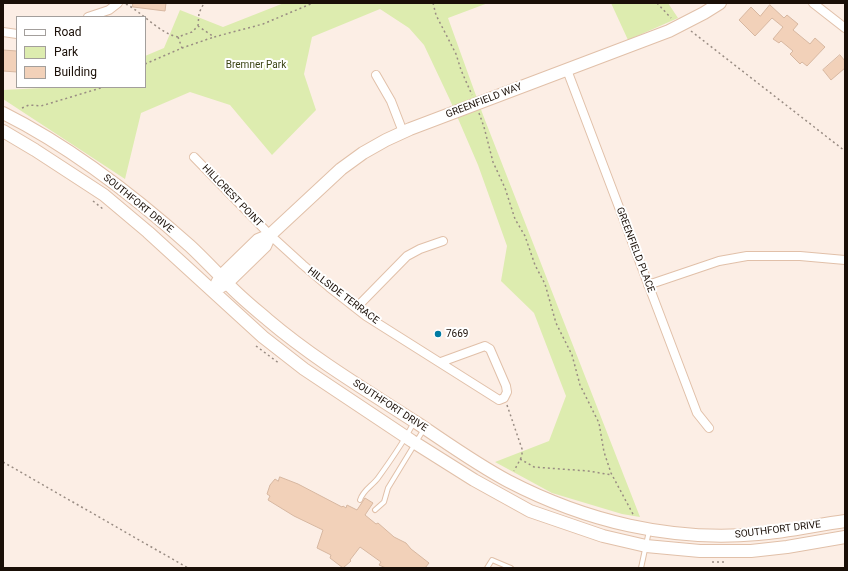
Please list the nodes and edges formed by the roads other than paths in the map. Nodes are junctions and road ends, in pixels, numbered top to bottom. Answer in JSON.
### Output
{"nodes":[{"id":1,"x":118,"y":3,"type":"edge"},
{"id":2,"x":720,"y":3,"type":"edge"},
{"id":3,"x":813,"y":3,"type":"edge"},
{"id":4,"x":91,"y":16,"type":"edge"},
{"id":5,"x":845,"y":28,"type":"edge"},
{"id":6,"x":3,"y":32,"type":"edge"},
{"id":7,"x":16,"y":34,"type":"edge"},
{"id":8,"x":567,"y":70,"type":"junction"},
{"id":9,"x":376,"y":75,"type":"dead end"},
{"id":10,"x":3,"y":113,"type":"edge"},
{"id":11,"x":3,"y":131,"type":"edge"},
{"id":12,"x":403,"y":132,"type":"junction"},
{"id":13,"x":194,"y":157,"type":"dead end"},
{"id":14,"x":270,"y":235,"type":"junction"},
{"id":15,"x":443,"y":241,"type":"dead end"},
{"id":16,"x":845,"y":260,"type":"edge"},
{"id":17,"x":224,"y":280,"type":"junction"},
{"id":18,"x":648,"y":285,"type":"junction"},
{"id":19,"x":212,"y":291,"type":"junction"},
{"id":20,"x":356,"y":308,"type":"junction"},
{"id":21,"x":441,"y":362,"type":"junction"},
{"id":22,"x":419,"y":425,"type":"junction"},
{"id":23,"x":709,"y":428,"type":"dead end"},
{"id":24,"x":411,"y":440,"type":"junction"},
{"id":25,"x":360,"y":500,"type":"dead end"},
{"id":26,"x":375,"y":510,"type":"dead end"},
{"id":27,"x":845,"y":521,"type":"edge"},
{"id":28,"x":650,"y":531,"type":"junction"},
{"id":29,"x":845,"y":538,"type":"edge"},
{"id":30,"x":646,"y":546,"type":"junction"},
{"id":31,"x":488,"y":568,"type":"edge"},
{"id":32,"x":511,"y":568,"type":"edge"},
{"id":33,"x":642,"y":568,"type":"edge"}],
"edges":[{"from":1,"to":4,"type":"street"},
{"from":2,"to":8,"type":"main road","name":"GREENFIELD WAY"},
{"from":3,"to":5,"type":"street"},
{"from":6,"to":7,"type":"street"},
{"from":8,"to":12,"type":"main road","name":"GREENFIELD WAY"},
{"from":8,"to":18,"type":"street","name":"GREENFIELD PLACE"},
{"from":9,"to":12,"type":"street"},
{"from":10,"to":17,"type":"main road","name":"SOUTHFORT DRIVE"},
{"from":11,"to":19,"type":"main road","name":"SOUTHFORT DRIVE"},
{"from":12,"to":14,"type":"main road","name":"GREENFIELD WAY"},
{"from":13,"to":14,"type":"street","name":"HILLCREST POINT"},
{"from":14,"to":17,"type":"main road","name":"GREENFIELD WAY"},
{"from":14,"to":20,"type":"street","name":"HILLSIDE TERRACE"},
{"from":15,"to":20,"type":"street"},
{"from":16,"to":18,"type":"street"},
{"from":17,"to":19,"type":"main road","name":"GREENFIELD WAY"},
{"from":17,"to":22,"type":"main road","name":"SOUTHFORT DRIVE"},
{"from":18,"to":23,"type":"street","name":"GREENFIELD PLACE"},
{"from":19,"to":24,"type":"main road","name":"SOUTHFORT DRIVE"},
{"from":20,"to":21,"type":"street","name":"HILLSIDE TERRACE"},
{"from":21,"to":21,"type":"street","name":"HILLSIDE TERRACE"},
{"from":22,"to":24,"type":"lane"},
{"from":22,"to":24,"type":"lane"},
{"from":22,"to":28,"type":"main road","name":"SOUTHFORT DRIVE"},
{"from":24,"to":25,"type":"lane"},
{"from":24,"to":26,"type":"lane"},
{"from":24,"to":30,"type":"main road","name":"SOUTHFORT DRIVE"},
{"from":27,"to":28,"type":"main road","name":"SOUTHFORT DRIVE"},
{"from":28,"to":30,"type":"lane"},
{"from":29,"to":30,"type":"main road","name":"SOUTHFORT DRIVE"},
{"from":30,"to":33,"type":"lane"},
{"from":31,"to":32,"type":"lane"}]}
